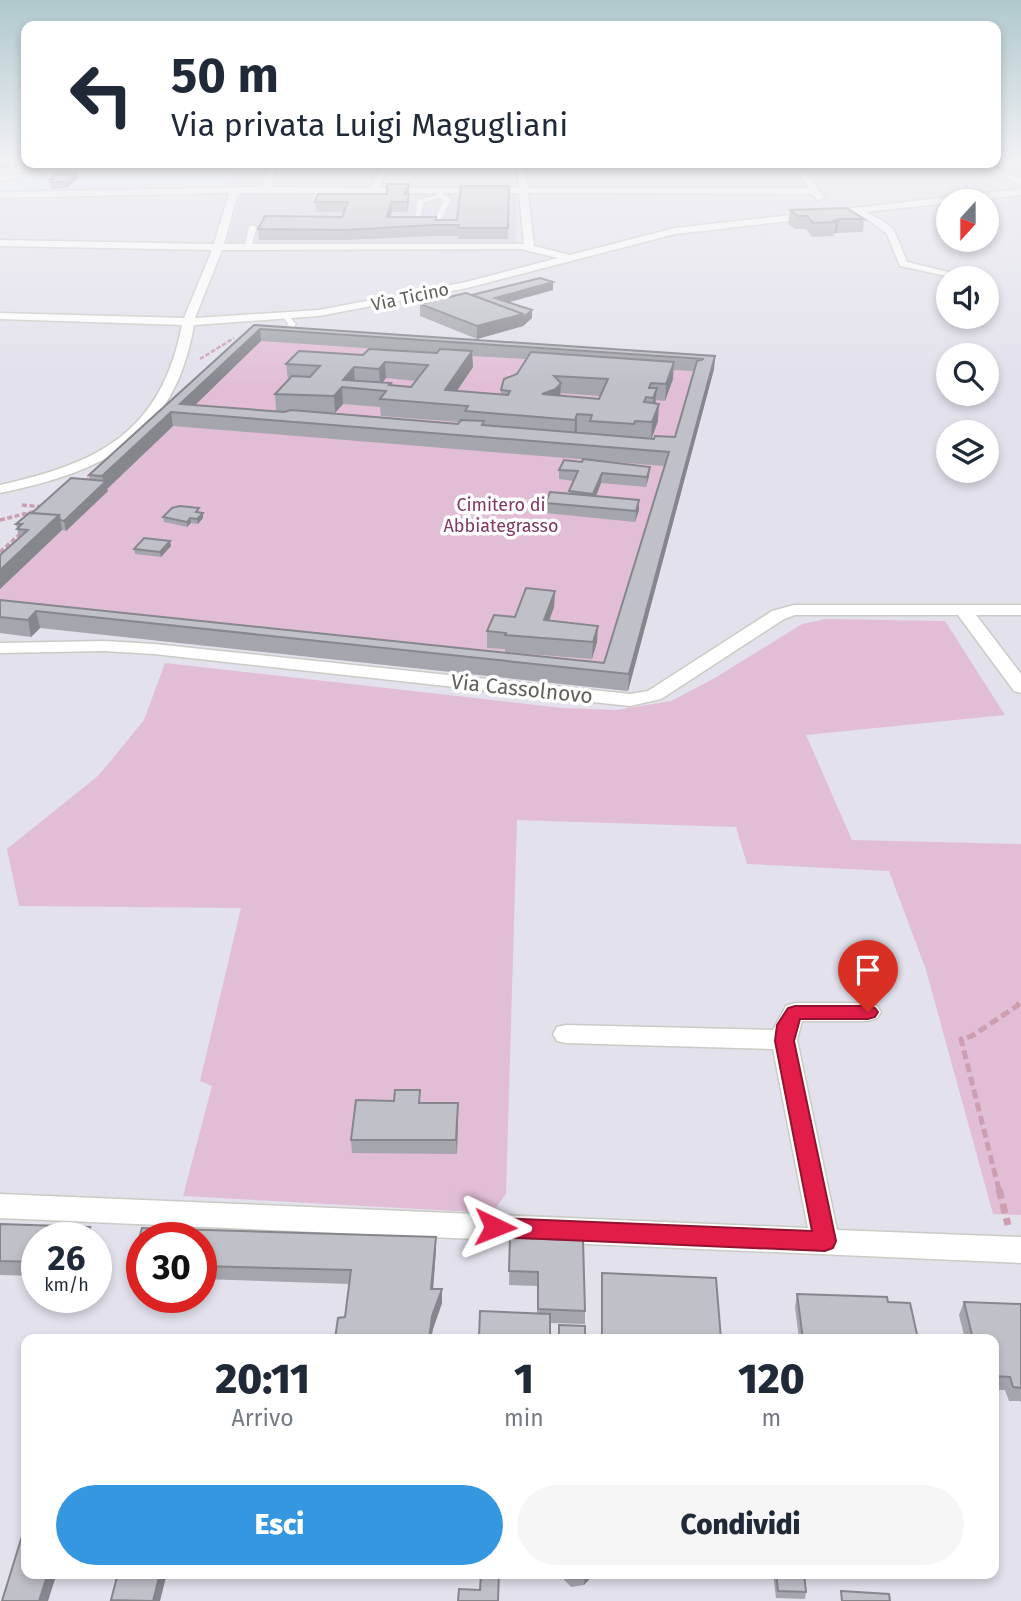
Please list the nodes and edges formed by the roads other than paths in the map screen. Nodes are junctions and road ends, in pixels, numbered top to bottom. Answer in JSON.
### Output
{"nodes":[{"id":1,"x":222,"y":237,"type":"edge"},
{"id":2,"x":250,"y":237,"type":"edge"},
{"id":3,"x":528,"y":237,"type":"edge"},
{"id":4,"x":653,"y":237,"type":"edge"},
{"id":5,"x":894,"y":237,"type":"edge"},
{"id":6,"x":0,"y":243,"type":"edge"},
{"id":7,"x":218,"y":247,"type":"junction"},
{"id":8,"x":247,"y":247,"type":"junction"},
{"id":9,"x":529,"y":247,"type":"junction"},
{"id":10,"x":572,"y":258,"type":"junction"},
{"id":11,"x":936,"y":271,"type":"edge"},
{"id":12,"x":0,"y":316,"type":"edge"},
{"id":13,"x":287,"y":317,"type":"junction"},
{"id":14,"x":188,"y":322,"type":"junction"},
{"id":15,"x":288,"y":332,"type":"edge"},
{"id":16,"x":0,"y":489,"type":"edge"},
{"id":17,"x":1021,"y":610,"type":"edge"},
{"id":18,"x":964,"y":611,"type":"junction"},
{"id":19,"x":0,"y":648,"type":"edge"},
{"id":20,"x":1021,"y":687,"type":"edge"},
{"id":21,"x":868,"y":1012,"type":"dead end"},
{"id":22,"x":566,"y":1034,"type":"dead end"},
{"id":23,"x":784,"y":1041,"type":"junction"},
{"id":24,"x":0,"y":1206,"type":"edge"},
{"id":25,"x":825,"y":1241,"type":"junction"},
{"id":26,"x":1017,"y":1249,"type":"edge"}],
"edges":[{"from":1,"to":7,"type":"street"},
{"from":2,"to":8,"type":"lane"},
{"from":3,"to":9,"type":"street"},
{"from":4,"to":10,"type":"street","name":"Via Ticino"},
{"from":5,"to":11,"type":"street"},
{"from":6,"to":7,"type":"street"},
{"from":7,"to":8,"type":"street"},
{"from":7,"to":14,"type":"street"},
{"from":8,"to":9,"type":"street"},
{"from":9,"to":10,"type":"street"},
{"from":10,"to":13,"type":"street","name":"Via Ticino"},
{"from":12,"to":14,"type":"street","name":"Via Ticino"},
{"from":13,"to":14,"type":"street","name":"Via Ticino"},
{"from":13,"to":15,"type":"lane"},
{"from":14,"to":16,"type":"street"},
{"from":17,"to":18,"type":"street","name":"Via Cassolnovo"},
{"from":18,"to":19,"type":"street","name":"Via Cassolnovo"},
{"from":18,"to":20,"type":"street"},
{"from":21,"to":23,"type":"street"},
{"from":22,"to":23,"type":"street"},
{"from":23,"to":25,"type":"street"},
{"from":24,"to":25,"type":"street"},
{"from":25,"to":26,"type":"street"}]}
